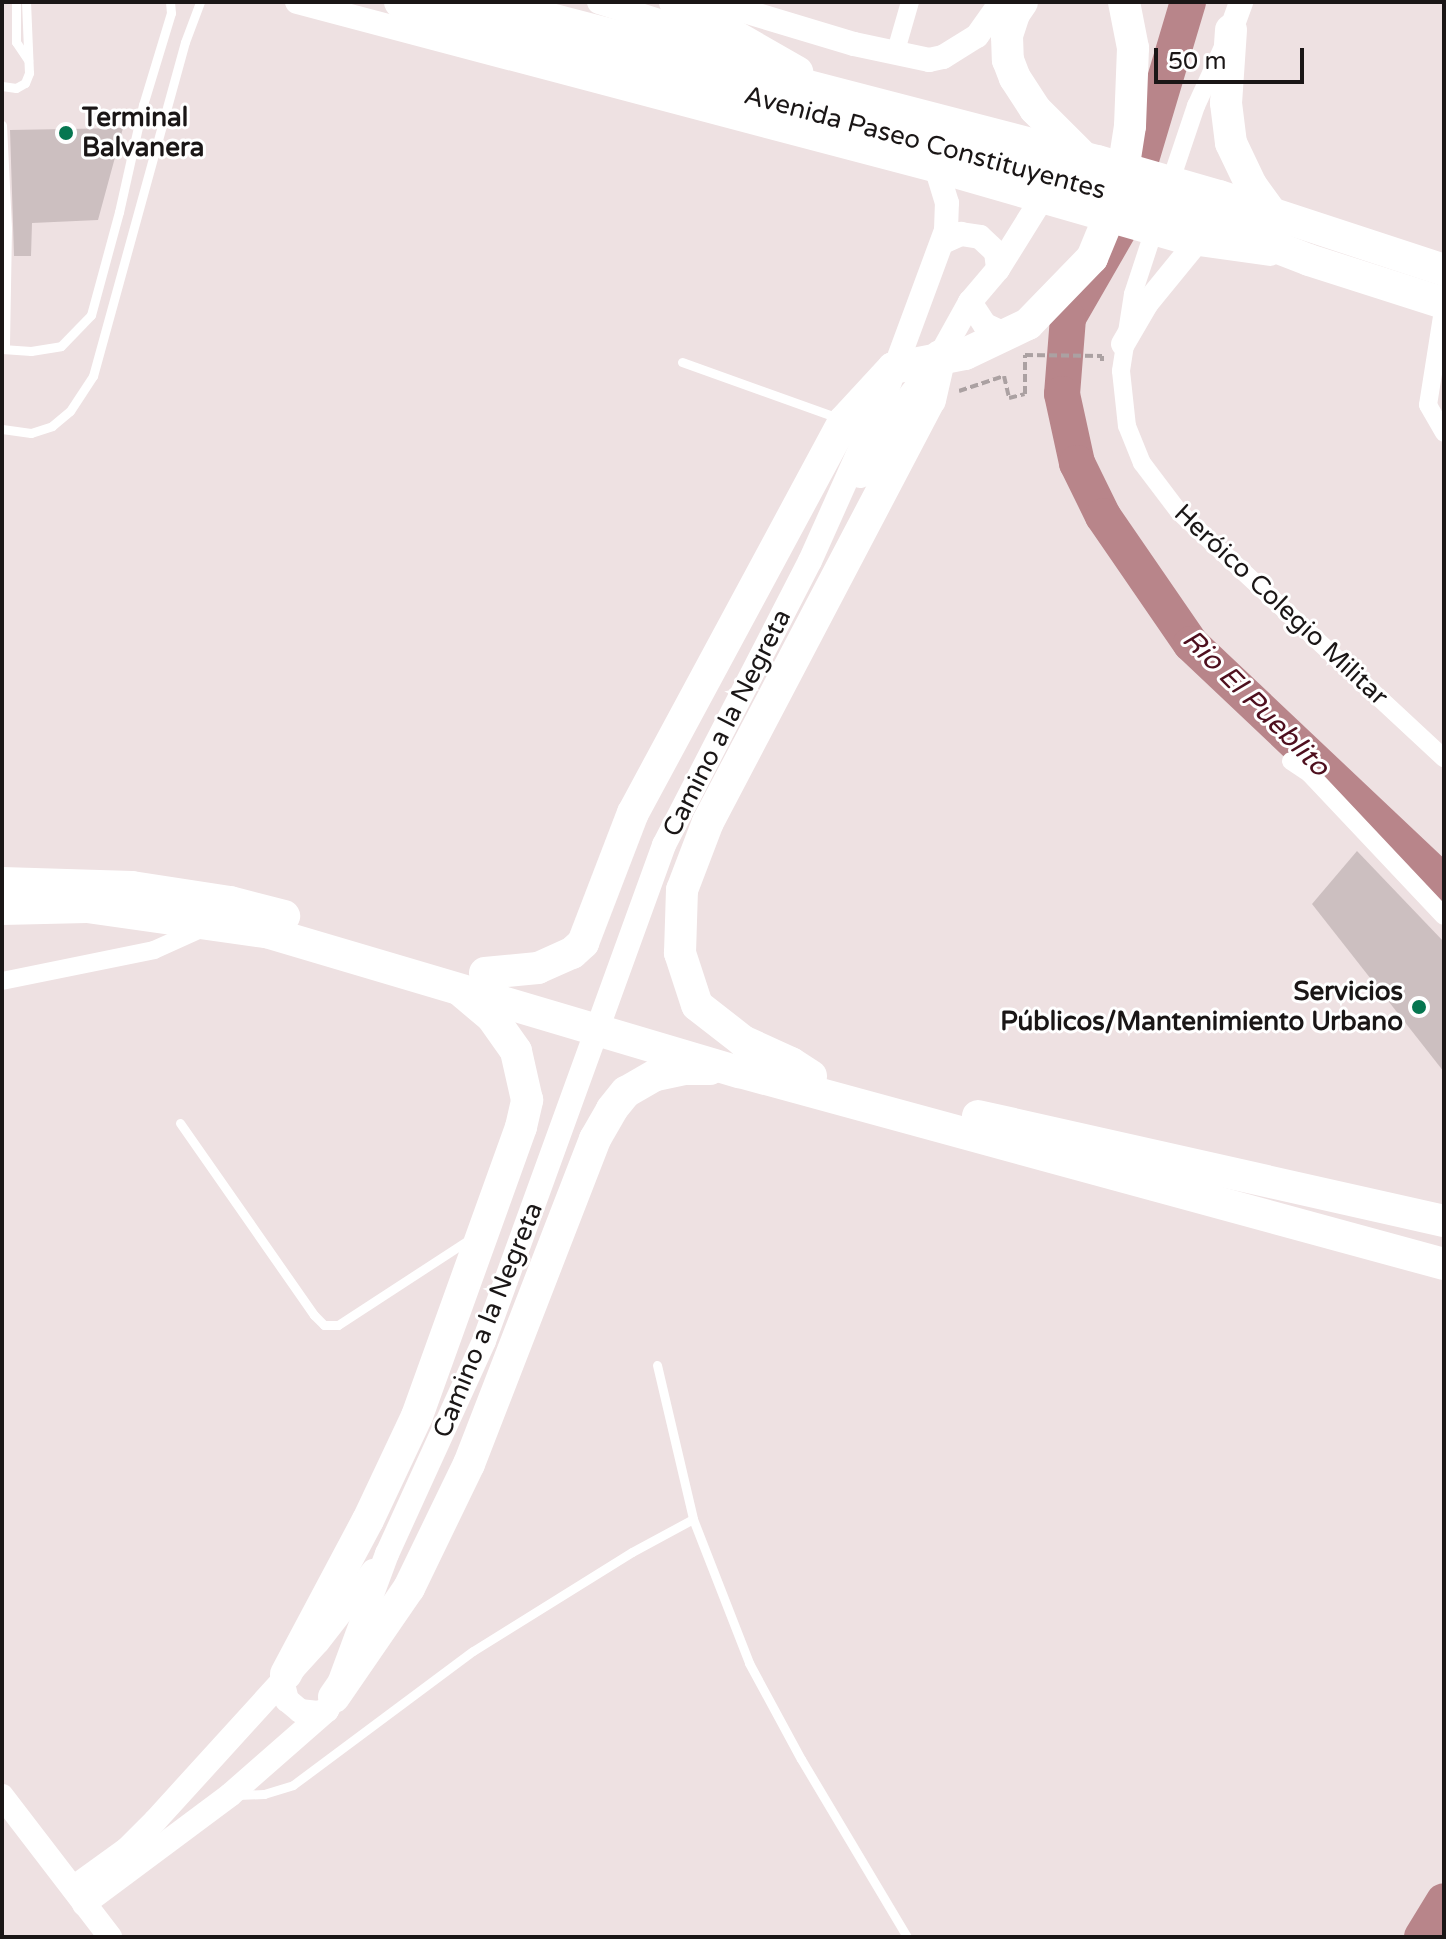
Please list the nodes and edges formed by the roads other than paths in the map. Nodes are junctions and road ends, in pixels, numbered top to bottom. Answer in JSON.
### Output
{"nodes":[{"id":1,"x":16,"y":2,"type":"edge"},
{"id":2,"x":26,"y":2,"type":"edge"},
{"id":3,"x":170,"y":2,"type":"edge"},
{"id":4,"x":200,"y":2,"type":"edge"},
{"id":5,"x":297,"y":2,"type":"edge"},
{"id":6,"x":400,"y":2,"type":"edge"},
{"id":7,"x":485,"y":2,"type":"edge"},
{"id":8,"x":599,"y":2,"type":"edge"},
{"id":9,"x":675,"y":2,"type":"edge"},
{"id":10,"x":714,"y":2,"type":"edge"},
{"id":11,"x":910,"y":2,"type":"edge"},
{"id":12,"x":1001,"y":2,"type":"edge"},
{"id":13,"x":1022,"y":2,"type":"edge"},
{"id":14,"x":1124,"y":4,"type":"edge"},
{"id":15,"x":1236,"y":16,"type":"edge"},
{"id":16,"x":895,"y":54,"type":"junction"},
{"id":17,"x":773,"y":59,"type":"junction"},
{"id":18,"x":28,"y":60,"type":"junction"},
{"id":19,"x":2,"y":86,"type":"edge"},
{"id":20,"x":842,"y":96,"type":"junction"},
{"id":21,"x":2,"y":125,"type":"edge"},
{"id":22,"x":937,"y":171,"type":"junction"},
{"id":23,"x":1086,"y":179,"type":"junction"},
{"id":24,"x":1041,"y":200,"type":"junction"},
{"id":25,"x":1272,"y":214,"type":"junction"},
{"id":26,"x":1202,"y":226,"type":"junction"},
{"id":27,"x":943,"y":242,"type":"junction"},
{"id":28,"x":998,"y":269,"type":"junction"},
{"id":29,"x":1444,"y":270,"type":"edge"},
{"id":30,"x":970,"y":302,"type":"junction"},
{"id":31,"x":1444,"y":304,"type":"edge"},
{"id":32,"x":1006,"y":335,"type":"junction"},
{"id":33,"x":1123,"y":344,"type":"junction"},
{"id":34,"x":4,"y":348,"type":"edge"},
{"id":35,"x":940,"y":356,"type":"junction"},
{"id":36,"x":682,"y":362,"type":"dead end"},
{"id":37,"x":893,"y":368,"type":"junction"},
{"id":38,"x":844,"y":421,"type":"junction"},
{"id":39,"x":2,"y":429,"type":"edge"},
{"id":40,"x":1444,"y":433,"type":"edge"},
{"id":41,"x":810,"y":561,"type":"junction"},
{"id":42,"x":1444,"y":758,"type":"edge"},
{"id":43,"x":1291,"y":761,"type":"dead end"},
{"id":44,"x":2,"y":883,"type":"edge"},
{"id":45,"x":2,"y":909,"type":"edge"},
{"id":46,"x":1444,"y":916,"type":"edge"},
{"id":47,"x":214,"y":923,"type":"junction"},
{"id":48,"x":485,"y":973,"type":"junction"},
{"id":49,"x":2,"y":981,"type":"edge"},
{"id":50,"x":454,"y":986,"type":"junction"},
{"id":51,"x":740,"y":1072,"type":"junction"},
{"id":52,"x":811,"y":1076,"type":"junction"},
{"id":53,"x":180,"y":1123,"type":"dead end"},
{"id":54,"x":1170,"y":1162,"type":"junction"},
{"id":55,"x":1274,"y":1220,"type":"junction"},
{"id":56,"x":1444,"y":1221,"type":"edge"},
{"id":57,"x":483,"y":1231,"type":"junction"},
{"id":58,"x":1444,"y":1235,"type":"edge"},
{"id":59,"x":1444,"y":1264,"type":"edge"},
{"id":60,"x":1444,"y":1278,"type":"edge"},
{"id":61,"x":657,"y":1365,"type":"dead end"},
{"id":62,"x":693,"y":1519,"type":"junction"},
{"id":63,"x":387,"y":1554,"type":"junction"},
{"id":64,"x":284,"y":1677,"type":"junction"},
{"id":65,"x":331,"y":1704,"type":"junction"},
{"id":66,"x":230,"y":1795,"type":"junction"},
{"id":67,"x":2,"y":1796,"type":"edge"},
{"id":68,"x":78,"y":1896,"type":"junction"},
{"id":69,"x":110,"y":1937,"type":"edge"},
{"id":70,"x":907,"y":1937,"type":"edge"}],
"edges":[{"from":1,"to":18,"type":"lane"},
{"from":2,"to":18,"type":"lane"},
{"from":3,"to":34,"type":"lane"},
{"from":4,"to":39,"type":"lane"},
{"from":5,"to":22,"type":"street"},
{"from":6,"to":23,"type":"highway","name":"Avenida Paseo Constituyentes"},
{"from":7,"to":20,"type":"highway","name":"Avenida Paseo Constituyentes"},
{"from":8,"to":17,"type":"street"},
{"from":9,"to":17,"type":"highway"},
{"from":10,"to":16,"type":"street"},
{"from":11,"to":16,"type":"street"},
{"from":12,"to":16,"type":"street"},
{"from":13,"to":23,"type":"highway"},
{"from":14,"to":32,"type":"highway"},
{"from":15,"to":25,"type":"highway"},
{"from":15,"to":33,"type":"street","name":"Heróico Colegio Militar"},
{"from":17,"to":20,"type":"highway"},
{"from":18,"to":19,"type":"lane"},
{"from":20,"to":23,"type":"highway","name":"Avenida Paseo Constituyentes"},
{"from":21,"to":34,"type":"lane"},
{"from":22,"to":24,"type":"street"},
{"from":22,"to":27,"type":"street","name":"Camino a la Negreta"},
{"from":23,"to":24,"type":"street"},
{"from":23,"to":26,"type":"highway","name":"Avenida Paseo Constituyentes"},
{"from":23,"to":26,"type":"street"},
{"from":24,"to":28,"type":"street","name":"Camino a la Negreta"},
{"from":25,"to":26,"type":"highway","name":"Avenida Paseo Constituyentes"},
{"from":25,"to":29,"type":"highway","name":"Avenida Paseo Constituyentes"},
{"from":26,"to":31,"type":"highway","name":"Avenida Paseo Constituyentes"},
{"from":26,"to":33,"type":"street"},
{"from":27,"to":28,"type":"street"},
{"from":27,"to":37,"type":"street","name":"Camino a la Negreta"},
{"from":28,"to":30,"type":"street","name":"Camino a la Negreta"},
{"from":30,"to":32,"type":"street"},
{"from":30,"to":35,"type":"street","name":"Camino a la Negreta"},
{"from":31,"to":40,"type":"street"},
{"from":32,"to":35,"type":"highway"},
{"from":33,"to":42,"type":"street","name":"Heróico Colegio Militar"},
{"from":35,"to":37,"type":"highway"},
{"from":35,"to":41,"type":"street","name":"Camino a la Negreta"},
{"from":35,"to":52,"type":"highway"},
{"from":36,"to":38,"type":"lane"},
{"from":37,"to":38,"type":"highway"},
{"from":37,"to":41,"type":"street","name":"Camino a la Negreta"},
{"from":38,"to":48,"type":"highway"},
{"from":41,"to":63,"type":"street","name":"Camino a la Negreta"},
{"from":43,"to":46,"type":"street"},
{"from":44,"to":48,"type":"highway"},
{"from":45,"to":47,"type":"highway"},
{"from":47,"to":49,"type":"street"},
{"from":47,"to":50,"type":"highway"},
{"from":48,"to":52,"type":"highway"},
{"from":50,"to":51,"type":"highway"},
{"from":50,"to":57,"type":"highway"},
{"from":51,"to":55,"type":"highway"},
{"from":51,"to":65,"type":"highway"},
{"from":52,"to":54,"type":"highway"},
{"from":53,"to":57,"type":"lane"},
{"from":54,"to":56,"type":"highway"},
{"from":54,"to":58,"type":"highway"},
{"from":55,"to":59,"type":"highway"},
{"from":55,"to":60,"type":"highway"},
{"from":57,"to":64,"type":"highway"},
{"from":61,"to":62,"type":"lane"},
{"from":62,"to":66,"type":"lane"},
{"from":62,"to":70,"type":"lane"},
{"from":63,"to":64,"type":"street","name":"Camino a la Negreta"},
{"from":63,"to":65,"type":"street","name":"Camino a la Negreta"},
{"from":64,"to":65,"type":"street"},
{"from":64,"to":68,"type":"street","name":"Camino a la Negreta"},
{"from":65,"to":66,"type":"street","name":"Camino a la Negreta"},
{"from":66,"to":68,"type":"street","name":"Camino a la Negreta"},
{"from":67,"to":68,"type":"street"},
{"from":68,"to":69,"type":"street"}]}
